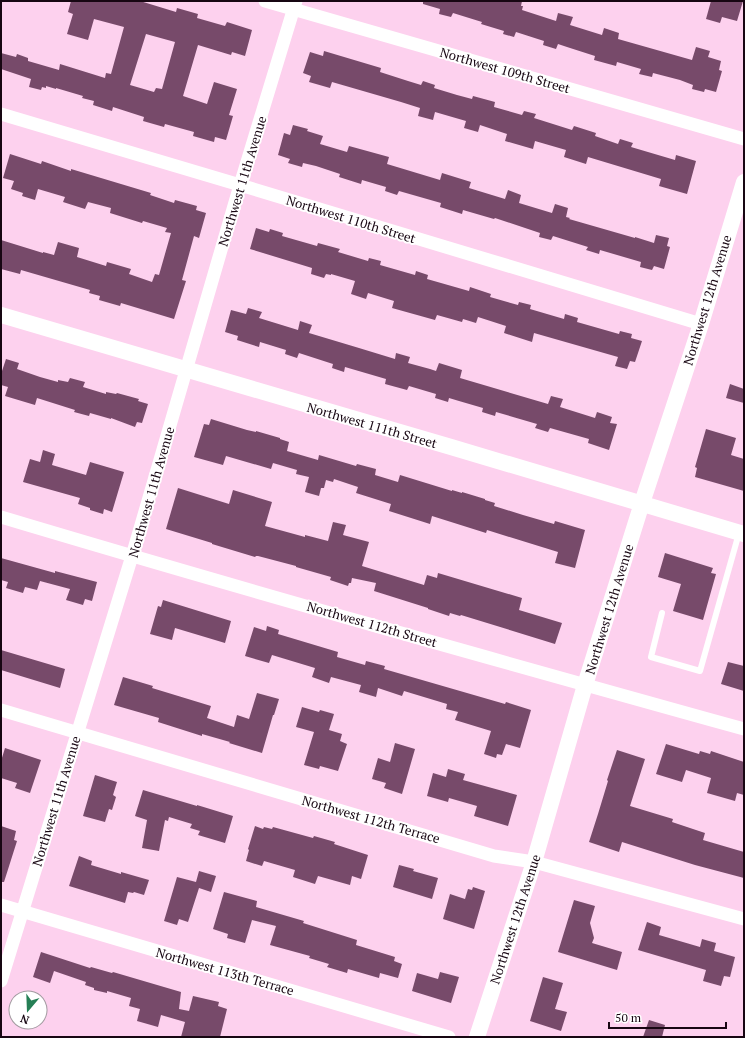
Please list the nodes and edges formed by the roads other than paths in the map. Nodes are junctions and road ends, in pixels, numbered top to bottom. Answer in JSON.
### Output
{"nodes":[{"id":1,"x":266,"y":1,"type":"edge"},
{"id":2,"x":294,"y":5,"type":"edge"},
{"id":3,"x":1,"y":114,"type":"edge"},
{"id":4,"x":744,"y":139,"type":"edge"},
{"id":5,"x":744,"y":182,"type":"edge"},
{"id":6,"x":240,"y":185,"type":"junction"},
{"id":7,"x":1,"y":316,"type":"edge"},
{"id":8,"x":701,"y":324,"type":"junction"},
{"id":9,"x":186,"y":371,"type":"junction"},
{"id":10,"x":642,"y":503,"type":"junction"},
{"id":11,"x":1,"y":517,"type":"edge"},
{"id":12,"x":741,"y":533,"type":"edge"},
{"id":13,"x":132,"y":556,"type":"junction"},
{"id":14,"x":662,"y":613,"type":"dead end"},
{"id":15,"x":585,"y":685,"type":"junction"},
{"id":16,"x":1,"y":710,"type":"edge"},
{"id":17,"x":744,"y":729,"type":"edge"},
{"id":18,"x":77,"y":733,"type":"junction"},
{"id":19,"x":534,"y":862,"type":"junction"},
{"id":20,"x":1,"y":905,"type":"edge"},
{"id":21,"x":22,"y":911,"type":"junction"},
{"id":22,"x":744,"y":919,"type":"edge"},
{"id":23,"x":1,"y":981,"type":"edge"},
{"id":24,"x":449,"y":1037,"type":"edge"},
{"id":25,"x":477,"y":1037,"type":"edge"}],
"edges":[{"from":1,"to":2,"type":"street","name":"Northwest 109th Street"},
{"from":2,"to":4,"type":"street","name":"Northwest 109th Street"},
{"from":2,"to":6,"type":"street","name":"Northwest 11th Avenue"},
{"from":3,"to":6,"type":"street","name":"Northwest 110th Street"},
{"from":5,"to":8,"type":"street","name":"Northwest 12th Avenue"},
{"from":6,"to":8,"type":"street","name":"Northwest 110th Street"},
{"from":6,"to":9,"type":"street","name":"Northwest 11th Avenue"},
{"from":7,"to":9,"type":"street","name":"Northwest 111th Street"},
{"from":8,"to":10,"type":"street","name":"Northwest 12th Avenue"},
{"from":9,"to":10,"type":"street","name":"Northwest 111th Street"},
{"from":9,"to":13,"type":"street","name":"Northwest 11th Avenue"},
{"from":10,"to":12,"type":"street","name":"Northwest 111th Street"},
{"from":10,"to":15,"type":"street","name":"Northwest 12th Avenue"},
{"from":11,"to":13,"type":"street","name":"Northwest 112th Street"},
{"from":12,"to":14,"type":"lane"},
{"from":13,"to":15,"type":"street","name":"Northwest 112th Street"},
{"from":13,"to":18,"type":"street","name":"Northwest 11th Avenue"},
{"from":15,"to":17,"type":"street","name":"Northwest 112th Street"},
{"from":15,"to":19,"type":"street","name":"Northwest 12th Avenue"},
{"from":16,"to":18,"type":"street","name":"Northwest 112th Terrace"},
{"from":18,"to":19,"type":"street","name":"Northwest 112th Terrace"},
{"from":18,"to":21,"type":"street","name":"Northwest 11th Avenue"},
{"from":19,"to":22,"type":"street","name":"Northwest 112th Terrace"},
{"from":19,"to":25,"type":"street","name":"Northwest 12th Avenue"},
{"from":20,"to":21,"type":"street","name":"Northwest 113th Terrace"},
{"from":21,"to":23,"type":"street","name":"Northwest 11th Avenue"},
{"from":21,"to":24,"type":"street","name":"Northwest 113th Terrace"}]}
